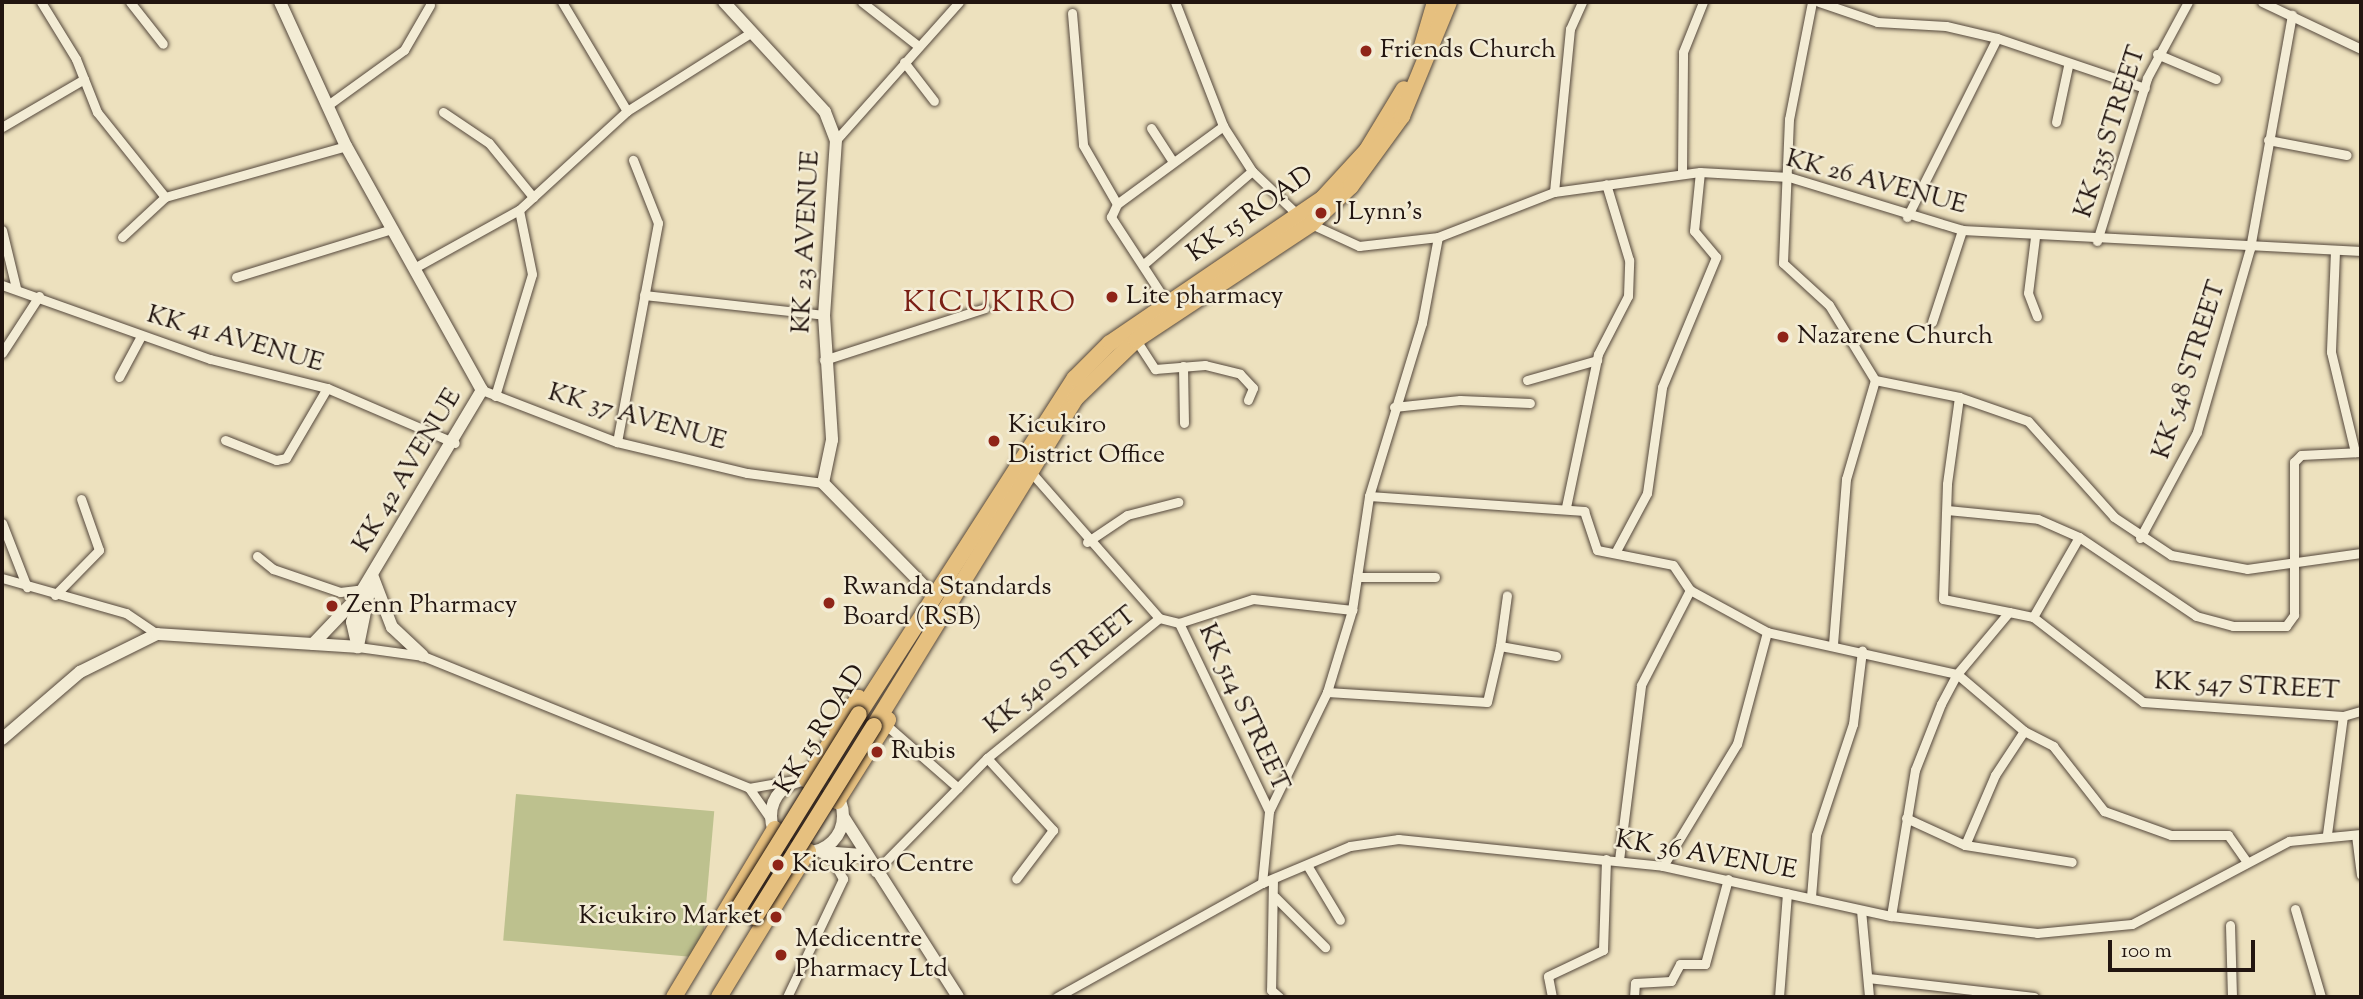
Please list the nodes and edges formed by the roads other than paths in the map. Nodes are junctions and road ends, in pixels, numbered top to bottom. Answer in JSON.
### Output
{"nodes":[{"id":1,"x":41,"y":2,"type":"edge"},
{"id":2,"x":130,"y":2,"type":"edge"},
{"id":3,"x":280,"y":2,"type":"edge"},
{"id":4,"x":562,"y":2,"type":"edge"},
{"id":5,"x":724,"y":2,"type":"edge"},
{"id":6,"x":862,"y":2,"type":"edge"},
{"id":7,"x":959,"y":2,"type":"edge"},
{"id":8,"x":1175,"y":2,"type":"edge"},
{"id":9,"x":1435,"y":2,"type":"edge"},
{"id":10,"x":1449,"y":2,"type":"edge"},
{"id":11,"x":1582,"y":2,"type":"edge"},
{"id":12,"x":1703,"y":2,"type":"edge"},
{"id":13,"x":1812,"y":2,"type":"edge"},
{"id":14,"x":1819,"y":2,"type":"edge"},
{"id":15,"x":2188,"y":2,"type":"edge"},
{"id":16,"x":2262,"y":2,"type":"edge"},
{"id":17,"x":430,"y":5,"type":"dead end"},
{"id":18,"x":1072,"y":13,"type":"dead end"},
{"id":19,"x":2292,"y":15,"type":"junction"},
{"id":20,"x":752,"y":32,"type":"junction"},
{"id":21,"x":1997,"y":38,"type":"junction"},
{"id":22,"x":163,"y":44,"type":"dead end"},
{"id":23,"x":917,"y":45,"type":"junction"},
{"id":24,"x":2361,"y":49,"type":"edge"},
{"id":25,"x":2157,"y":54,"type":"junction"},
{"id":26,"x":904,"y":62,"type":"junction"},
{"id":27,"x":2068,"y":66,"type":"junction"},
{"id":28,"x":83,"y":79,"type":"junction"},
{"id":29,"x":2216,"y":79,"type":"dead end"},
{"id":30,"x":2145,"y":88,"type":"junction"},
{"id":31,"x":933,"y":101,"type":"dead end"},
{"id":32,"x":328,"y":105,"type":"junction"},
{"id":33,"x":627,"y":111,"type":"junction"},
{"id":34,"x":443,"y":112,"type":"dead end"},
{"id":35,"x":2056,"y":122,"type":"dead end"},
{"id":36,"x":1223,"y":126,"type":"junction"},
{"id":37,"x":2,"y":127,"type":"edge"},
{"id":38,"x":1151,"y":128,"type":"dead end"},
{"id":39,"x":836,"y":140,"type":"junction"},
{"id":40,"x":2268,"y":141,"type":"junction"},
{"id":41,"x":346,"y":146,"type":"junction"},
{"id":42,"x":2347,"y":155,"type":"dead end"},
{"id":43,"x":633,"y":160,"type":"dead end"},
{"id":44,"x":1172,"y":160,"type":"junction"},
{"id":45,"x":1252,"y":171,"type":"junction"},
{"id":46,"x":1700,"y":172,"type":"junction"},
{"id":47,"x":1682,"y":173,"type":"junction"},
{"id":48,"x":1789,"y":177,"type":"junction"},
{"id":49,"x":1606,"y":184,"type":"junction"},
{"id":50,"x":1554,"y":192,"type":"junction"},
{"id":51,"x":165,"y":197,"type":"junction"},
{"id":52,"x":533,"y":197,"type":"junction"},
{"id":53,"x":1117,"y":204,"type":"junction"},
{"id":54,"x":519,"y":210,"type":"junction"},
{"id":55,"x":1907,"y":217,"type":"junction"},
{"id":56,"x":1305,"y":220,"type":"junction"},
{"id":57,"x":392,"y":229,"type":"junction"},
{"id":58,"x":2,"y":230,"type":"edge"},
{"id":59,"x":1962,"y":230,"type":"junction"},
{"id":60,"x":122,"y":237,"type":"dead end"},
{"id":61,"x":1438,"y":237,"type":"junction"},
{"id":62,"x":2035,"y":237,"type":"junction"},
{"id":63,"x":2097,"y":242,"type":"junction"},
{"id":64,"x":2250,"y":248,"type":"junction"},
{"id":65,"x":2335,"y":251,"type":"junction"},
{"id":66,"x":2361,"y":251,"type":"edge"},
{"id":67,"x":1145,"y":262,"type":"junction"},
{"id":68,"x":416,"y":267,"type":"junction"},
{"id":69,"x":236,"y":277,"type":"dead end"},
{"id":70,"x":2,"y":285,"type":"edge"},
{"id":71,"x":16,"y":288,"type":"junction"},
{"id":72,"x":644,"y":295,"type":"junction"},
{"id":73,"x":39,"y":296,"type":"junction"},
{"id":74,"x":1167,"y":303,"type":"junction"},
{"id":75,"x":985,"y":308,"type":"dead end"},
{"id":76,"x":824,"y":315,"type":"junction"},
{"id":77,"x":2037,"y":316,"type":"dead end"},
{"id":78,"x":1932,"y":322,"type":"dead end"},
{"id":79,"x":141,"y":337,"type":"junction"},
{"id":80,"x":1136,"y":340,"type":"junction"},
{"id":81,"x":2,"y":353,"type":"edge"},
{"id":82,"x":824,"y":359,"type":"junction"},
{"id":83,"x":1597,"y":360,"type":"junction"},
{"id":84,"x":1183,"y":366,"type":"junction"},
{"id":85,"x":119,"y":377,"type":"dead end"},
{"id":86,"x":1527,"y":380,"type":"dead end"},
{"id":87,"x":1875,"y":380,"type":"junction"},
{"id":88,"x":327,"y":388,"type":"junction"},
{"id":89,"x":482,"y":390,"type":"junction"},
{"id":90,"x":495,"y":396,"type":"junction"},
{"id":91,"x":1959,"y":397,"type":"junction"},
{"id":92,"x":1248,"y":400,"type":"dead end"},
{"id":93,"x":1530,"y":403,"type":"dead end"},
{"id":94,"x":1394,"y":407,"type":"junction"},
{"id":95,"x":1184,"y":423,"type":"dead end"},
{"id":96,"x":225,"y":440,"type":"dead end"},
{"id":97,"x":617,"y":442,"type":"junction"},
{"id":98,"x":455,"y":443,"type":"junction"},
{"id":99,"x":2358,"y":452,"type":"edge"},
{"id":100,"x":1030,"y":471,"type":"junction"},
{"id":101,"x":823,"y":483,"type":"junction"},
{"id":102,"x":1369,"y":496,"type":"junction"},
{"id":103,"x":81,"y":499,"type":"dead end"},
{"id":104,"x":1178,"y":502,"type":"dead end"},
{"id":105,"x":1566,"y":507,"type":"junction"},
{"id":106,"x":1947,"y":510,"type":"junction"},
{"id":107,"x":2,"y":523,"type":"edge"},
{"id":108,"x":2079,"y":537,"type":"junction"},
{"id":109,"x":2140,"y":538,"type":"junction"},
{"id":110,"x":1087,"y":542,"type":"junction"},
{"id":111,"x":962,"y":548,"type":"junction"},
{"id":112,"x":1615,"y":553,"type":"junction"},
{"id":113,"x":2361,"y":553,"type":"edge"},
{"id":114,"x":257,"y":556,"type":"dead end"},
{"id":115,"x":2292,"y":566,"type":"junction"},
{"id":116,"x":372,"y":575,"type":"junction"},
{"id":117,"x":1357,"y":577,"type":"junction"},
{"id":118,"x":1435,"y":577,"type":"dead end"},
{"id":119,"x":2,"y":578,"type":"edge"},
{"id":120,"x":27,"y":587,"type":"junction"},
{"id":121,"x":925,"y":587,"type":"junction"},
{"id":122,"x":1690,"y":590,"type":"junction"},
{"id":123,"x":360,"y":593,"type":"junction"},
{"id":124,"x":55,"y":595,"type":"junction"},
{"id":125,"x":1507,"y":595,"type":"dead end"},
{"id":126,"x":1352,"y":610,"type":"junction"},
{"id":127,"x":2009,"y":612,"type":"junction"},
{"id":128,"x":2033,"y":617,"type":"junction"},
{"id":129,"x":1159,"y":618,"type":"junction"},
{"id":130,"x":1179,"y":623,"type":"junction"},
{"id":131,"x":1767,"y":632,"type":"junction"},
{"id":132,"x":157,"y":634,"type":"junction"},
{"id":133,"x":1833,"y":643,"type":"junction"},
{"id":134,"x":313,"y":644,"type":"junction"},
{"id":135,"x":1500,"y":646,"type":"junction"},
{"id":136,"x":358,"y":647,"type":"junction"},
{"id":137,"x":1862,"y":651,"type":"junction"},
{"id":138,"x":423,"y":656,"type":"junction"},
{"id":139,"x":1556,"y":656,"type":"dead end"},
{"id":140,"x":1957,"y":674,"type":"junction"},
{"id":141,"x":1327,"y":692,"type":"junction"},
{"id":142,"x":2361,"y":711,"type":"edge"},
{"id":143,"x":2343,"y":716,"type":"junction"},
{"id":144,"x":880,"y":725,"type":"junction"},
{"id":145,"x":2024,"y":731,"type":"junction"},
{"id":146,"x":2,"y":739,"type":"edge"},
{"id":147,"x":987,"y":758,"type":"junction"},
{"id":148,"x":800,"y":780,"type":"junction"},
{"id":149,"x":749,"y":788,"type":"junction"},
{"id":150,"x":958,"y":788,"type":"junction"},
{"id":151,"x":837,"y":801,"type":"junction"},
{"id":152,"x":1269,"y":811,"type":"junction"},
{"id":153,"x":844,"y":817,"type":"junction"},
{"id":154,"x":1906,"y":818,"type":"junction"},
{"id":155,"x":772,"y":823,"type":"junction"},
{"id":156,"x":2327,"y":834,"type":"junction"},
{"id":157,"x":2359,"y":835,"type":"edge"},
{"id":158,"x":1965,"y":845,"type":"junction"},
{"id":159,"x":820,"y":852,"type":"junction"},
{"id":160,"x":862,"y":855,"type":"junction"},
{"id":161,"x":1606,"y":859,"type":"junction"},
{"id":162,"x":1619,"y":860,"type":"junction"},
{"id":163,"x":2072,"y":862,"type":"dead end"},
{"id":164,"x":2247,"y":862,"type":"junction"},
{"id":165,"x":1307,"y":865,"type":"junction"},
{"id":166,"x":1663,"y":866,"type":"junction"},
{"id":167,"x":875,"y":872,"type":"junction"},
{"id":168,"x":2361,"y":875,"type":"edge"},
{"id":169,"x":1273,"y":878,"type":"junction"},
{"id":170,"x":1016,"y":879,"type":"dead end"},
{"id":171,"x":1728,"y":879,"type":"junction"},
{"id":172,"x":1262,"y":883,"type":"junction"},
{"id":173,"x":1787,"y":892,"type":"junction"},
{"id":174,"x":1275,"y":897,"type":"junction"},
{"id":175,"x":1811,"y":897,"type":"junction"},
{"id":176,"x":2295,"y":909,"type":"dead end"},
{"id":177,"x":1861,"y":910,"type":"junction"},
{"id":178,"x":1891,"y":916,"type":"junction"},
{"id":179,"x":1340,"y":920,"type":"dead end"},
{"id":180,"x":2230,"y":925,"type":"dead end"},
{"id":181,"x":1325,"y":947,"type":"dead end"},
{"id":182,"x":1868,"y":978,"type":"junction"},
{"id":183,"x":1270,"y":993,"type":"edge"},
{"id":184,"x":674,"y":997,"type":"edge"},
{"id":185,"x":685,"y":997,"type":"edge"},
{"id":186,"x":709,"y":997,"type":"edge"},
{"id":187,"x":719,"y":997,"type":"edge"},
{"id":188,"x":787,"y":997,"type":"edge"},
{"id":189,"x":958,"y":997,"type":"edge"},
{"id":190,"x":1057,"y":997,"type":"edge"},
{"id":191,"x":1279,"y":997,"type":"edge"},
{"id":192,"x":1552,"y":997,"type":"edge"},
{"id":193,"x":1634,"y":997,"type":"edge"},
{"id":194,"x":1779,"y":997,"type":"edge"},
{"id":195,"x":1869,"y":997,"type":"edge"},
{"id":196,"x":2034,"y":997,"type":"edge"},
{"id":197,"x":2232,"y":997,"type":"edge"},
{"id":198,"x":2320,"y":997,"type":"edge"}],
"edges":[{"from":1,"to":28,"type":"street"},
{"from":2,"to":22,"type":"street"},
{"from":3,"to":32,"type":"main road"},
{"from":4,"to":33,"type":"street"},
{"from":5,"to":20,"type":"main road","name":"KK 23 AVENUE"},
{"from":6,"to":23,"type":"street"},
{"from":7,"to":23,"type":"street"},
{"from":8,"to":36,"type":"street","name":"KK 26 AVENUE"},
{"from":9,"to":56,"type":"highway","name":"KK 15 ROAD"},
{"from":10,"to":56,"type":"highway","name":"KK 15 ROAD"},
{"from":11,"to":50,"type":"street"},
{"from":12,"to":47,"type":"street"},
{"from":13,"to":48,"type":"street"},
{"from":14,"to":21,"type":"street"},
{"from":15,"to":25,"type":"street","name":"KK 535 STREET"},
{"from":16,"to":19,"type":"street"},
{"from":17,"to":32,"type":"street"},
{"from":18,"to":53,"type":"street"},
{"from":19,"to":24,"type":"street"},
{"from":19,"to":40,"type":"street","name":"KK 548 STREET"},
{"from":20,"to":33,"type":"street"},
{"from":20,"to":39,"type":"main road","name":"KK 23 AVENUE"},
{"from":21,"to":27,"type":"street"},
{"from":21,"to":55,"type":"street"},
{"from":23,"to":26,"type":"street"},
{"from":25,"to":29,"type":"street"},
{"from":25,"to":30,"type":"street","name":"KK 535 STREET"},
{"from":26,"to":31,"type":"street"},
{"from":26,"to":39,"type":"street"},
{"from":27,"to":30,"type":"street"},
{"from":27,"to":35,"type":"street"},
{"from":28,"to":37,"type":"street"},
{"from":28,"to":51,"type":"street"},
{"from":30,"to":63,"type":"street","name":"KK 535 STREET"},
{"from":32,"to":41,"type":"main road"},
{"from":33,"to":52,"type":"street"},
{"from":34,"to":52,"type":"street"},
{"from":36,"to":44,"type":"street"},
{"from":36,"to":45,"type":"street","name":"KK 26 AVENUE"},
{"from":38,"to":44,"type":"street"},
{"from":39,"to":76,"type":"main road","name":"KK 23 AVENUE"},
{"from":40,"to":42,"type":"street"},
{"from":40,"to":64,"type":"street","name":"KK 548 STREET"},
{"from":41,"to":51,"type":"street"},
{"from":41,"to":57,"type":"main road"},
{"from":43,"to":72,"type":"street"},
{"from":44,"to":53,"type":"street"},
{"from":45,"to":56,"type":"street","name":"KK 26 AVENUE"},
{"from":45,"to":67,"type":"street"},
{"from":46,"to":47,"type":"street","name":"KK 26 AVENUE"},
{"from":46,"to":48,"type":"street","name":"KK 26 AVENUE"},
{"from":46,"to":112,"type":"street"},
{"from":47,"to":49,"type":"street","name":"KK 26 AVENUE"},
{"from":48,"to":55,"type":"street","name":"KK 26 AVENUE"},
{"from":48,"to":87,"type":"street"},
{"from":49,"to":50,"type":"street","name":"KK 26 AVENUE"},
{"from":49,"to":83,"type":"street"},
{"from":50,"to":61,"type":"street","name":"KK 26 AVENUE"},
{"from":51,"to":60,"type":"street"},
{"from":52,"to":54,"type":"street"},
{"from":53,"to":67,"type":"street"},
{"from":54,"to":68,"type":"street"},
{"from":54,"to":90,"type":"street"},
{"from":55,"to":59,"type":"street","name":"KK 26 AVENUE"},
{"from":56,"to":61,"type":"street","name":"KK 26 AVENUE"},
{"from":56,"to":74,"type":"highway","name":"KK 15 ROAD"},
{"from":56,"to":80,"type":"highway","name":"KK 15 ROAD"},
{"from":57,"to":68,"type":"main road"},
{"from":57,"to":69,"type":"street"},
{"from":58,"to":71,"type":"street"},
{"from":59,"to":62,"type":"street","name":"KK 26 AVENUE"},
{"from":59,"to":78,"type":"street"},
{"from":61,"to":94,"type":"street"},
{"from":62,"to":63,"type":"street","name":"KK 26 AVENUE"},
{"from":62,"to":77,"type":"street"},
{"from":63,"to":64,"type":"street","name":"KK 26 AVENUE"},
{"from":64,"to":65,"type":"street","name":"KK 26 AVENUE"},
{"from":64,"to":109,"type":"street","name":"KK 548 STREET"},
{"from":65,"to":66,"type":"street","name":"KK 26 AVENUE"},
{"from":65,"to":99,"type":"street"},
{"from":67,"to":74,"type":"street"},
{"from":68,"to":89,"type":"main road"},
{"from":70,"to":71,"type":"street","name":"KK 41 AVENUE"},
{"from":71,"to":73,"type":"street","name":"KK 41 AVENUE"},
{"from":72,"to":76,"type":"street"},
{"from":72,"to":97,"type":"street"},
{"from":73,"to":79,"type":"street","name":"KK 41 AVENUE"},
{"from":73,"to":81,"type":"street"},
{"from":74,"to":111,"type":"highway","name":"KK 15 ROAD"},
{"from":75,"to":82,"type":"street"},
{"from":76,"to":82,"type":"main road","name":"KK 23 AVENUE"},
{"from":79,"to":85,"type":"street"},
{"from":79,"to":88,"type":"street","name":"KK 41 AVENUE"},
{"from":80,"to":84,"type":"street"},
{"from":80,"to":100,"type":"highway","name":"KK 15 ROAD"},
{"from":82,"to":101,"type":"main road","name":"KK 23 AVENUE"},
{"from":83,"to":86,"type":"street"},
{"from":83,"to":105,"type":"street"},
{"from":84,"to":92,"type":"street"},
{"from":84,"to":95,"type":"street"},
{"from":87,"to":91,"type":"street"},
{"from":87,"to":133,"type":"street"},
{"from":88,"to":96,"type":"street"},
{"from":88,"to":98,"type":"street","name":"KK 41 AVENUE"},
{"from":89,"to":90,"type":"street","name":"KK 37 AVENUE"},
{"from":89,"to":98,"type":"main road","name":"KK 42 AVENUE"},
{"from":90,"to":97,"type":"street","name":"KK 37 AVENUE"},
{"from":91,"to":106,"type":"street"},
{"from":91,"to":109,"type":"street"},
{"from":93,"to":94,"type":"street"},
{"from":94,"to":102,"type":"street"},
{"from":97,"to":101,"type":"street","name":"KK 37 AVENUE"},
{"from":98,"to":116,"type":"main road","name":"KK 42 AVENUE"},
{"from":99,"to":115,"type":"street"},
{"from":100,"to":110,"type":"street","name":"KK 514 STREET"},
{"from":100,"to":144,"type":"highway","name":"KK 15 ROAD"},
{"from":101,"to":121,"type":"main road"},
{"from":102,"to":105,"type":"street"},
{"from":102,"to":117,"type":"street"},
{"from":103,"to":124,"type":"street"},
{"from":104,"to":110,"type":"street"},
{"from":105,"to":112,"type":"street"},
{"from":106,"to":108,"type":"street"},
{"from":106,"to":127,"type":"street"},
{"from":107,"to":120,"type":"street"},
{"from":108,"to":115,"type":"street"},
{"from":108,"to":128,"type":"street"},
{"from":109,"to":115,"type":"street"},
{"from":110,"to":129,"type":"street","name":"KK 514 STREET"},
{"from":111,"to":121,"type":"highway"},
{"from":111,"to":185,"type":"highway","name":"KK 15 ROAD","bridge":true},
{"from":112,"to":122,"type":"street"},
{"from":113,"to":115,"type":"street"},
{"from":114,"to":123,"type":"street"},
{"from":116,"to":123,"type":"main road","name":"KK 42 AVENUE"},
{"from":116,"to":136,"type":"main road","name":"KK 42 AVENUE"},
{"from":116,"to":138,"type":"main road"},
{"from":117,"to":118,"type":"street"},
{"from":117,"to":126,"type":"street"},
{"from":119,"to":120,"type":"street"},
{"from":120,"to":124,"type":"street"},
{"from":121,"to":148,"type":"highway"},
{"from":122,"to":131,"type":"street"},
{"from":122,"to":162,"type":"street"},
{"from":123,"to":134,"type":"main road"},
{"from":123,"to":136,"type":"main road","name":"KK 42 AVENUE"},
{"from":124,"to":132,"type":"street"},
{"from":125,"to":135,"type":"street"},
{"from":126,"to":130,"type":"street","name":"KK 540 STREET"},
{"from":126,"to":141,"type":"street"},
{"from":127,"to":128,"type":"street"},
{"from":127,"to":140,"type":"street"},
{"from":128,"to":143,"type":"street","name":"KK 547 STREET"},
{"from":129,"to":130,"type":"street","name":"KK 540 STREET"},
{"from":129,"to":147,"type":"street","name":"KK 540 STREET"},
{"from":130,"to":152,"type":"street","name":"KK 514 STREET"},
{"from":131,"to":133,"type":"street"},
{"from":131,"to":166,"type":"street"},
{"from":132,"to":134,"type":"main road"},
{"from":132,"to":146,"type":"main road"},
{"from":133,"to":137,"type":"street"},
{"from":134,"to":136,"type":"main road"},
{"from":135,"to":139,"type":"street"},
{"from":135,"to":141,"type":"street"},
{"from":136,"to":138,"type":"street"},
{"from":137,"to":140,"type":"street"},
{"from":137,"to":175,"type":"street"},
{"from":138,"to":149,"type":"street"},
{"from":140,"to":145,"type":"street"},
{"from":140,"to":154,"type":"street"},
{"from":141,"to":152,"type":"street"},
{"from":142,"to":143,"type":"street","name":"KK 547 STREET"},
{"from":143,"to":156,"type":"street"},
{"from":144,"to":150,"type":"street"},
{"from":144,"to":151,"type":"highway"},
{"from":144,"to":186,"type":"highway","name":"KK 15 ROAD","bridge":true},
{"from":145,"to":158,"type":"street"},
{"from":145,"to":164,"type":"street"},
{"from":147,"to":150,"type":"street","name":"KK 540 STREET"},
{"from":147,"to":170,"type":"street"},
{"from":148,"to":149,"type":"street"},
{"from":148,"to":151,"type":"main road"},
{"from":148,"to":155,"type":"main road"},
{"from":149,"to":155,"type":"street"},
{"from":150,"to":167,"type":"street","name":"KK 540 STREET"},
{"from":151,"to":153,"type":"main road"},
{"from":152,"to":172,"type":"street"},
{"from":153,"to":159,"type":"main road"},
{"from":153,"to":160,"type":"main road"},
{"from":154,"to":158,"type":"street"},
{"from":154,"to":178,"type":"street"},
{"from":155,"to":159,"type":"main road"},
{"from":155,"to":184,"type":"highway"},
{"from":156,"to":157,"type":"street","name":"KK 36 AVENUE"},
{"from":156,"to":164,"type":"street","name":"KK 36 AVENUE"},
{"from":157,"to":168,"type":"street"},
{"from":158,"to":163,"type":"street"},
{"from":159,"to":160,"type":"main road"},
{"from":159,"to":187,"type":"highway"},
{"from":159,"to":188,"type":"street"},
{"from":160,"to":167,"type":"main road"},
{"from":161,"to":162,"type":"street","name":"KK 36 AVENUE"},
{"from":161,"to":165,"type":"street","name":"KK 36 AVENUE"},
{"from":161,"to":192,"type":"street"},
{"from":162,"to":166,"type":"street","name":"KK 36 AVENUE"},
{"from":164,"to":178,"type":"street","name":"KK 36 AVENUE"},
{"from":165,"to":169,"type":"street","name":"KK 36 AVENUE"},
{"from":165,"to":179,"type":"street"},
{"from":166,"to":171,"type":"street","name":"KK 36 AVENUE"},
{"from":167,"to":189,"type":"main road"},
{"from":169,"to":172,"type":"street","name":"KK 36 AVENUE"},
{"from":169,"to":174,"type":"street"},
{"from":171,"to":173,"type":"street","name":"KK 36 AVENUE"},
{"from":171,"to":193,"type":"street"},
{"from":172,"to":190,"type":"street","name":"KK 36 AVENUE"},
{"from":173,"to":175,"type":"street","name":"KK 36 AVENUE"},
{"from":173,"to":194,"type":"street"},
{"from":174,"to":181,"type":"street"},
{"from":174,"to":183,"type":"street"},
{"from":175,"to":177,"type":"street","name":"KK 36 AVENUE"},
{"from":176,"to":198,"type":"street"},
{"from":177,"to":178,"type":"street","name":"KK 36 AVENUE"},
{"from":177,"to":182,"type":"street"},
{"from":180,"to":197,"type":"street"},
{"from":182,"to":195,"type":"street"},
{"from":182,"to":196,"type":"street"},
{"from":183,"to":191,"type":"street"}]}
